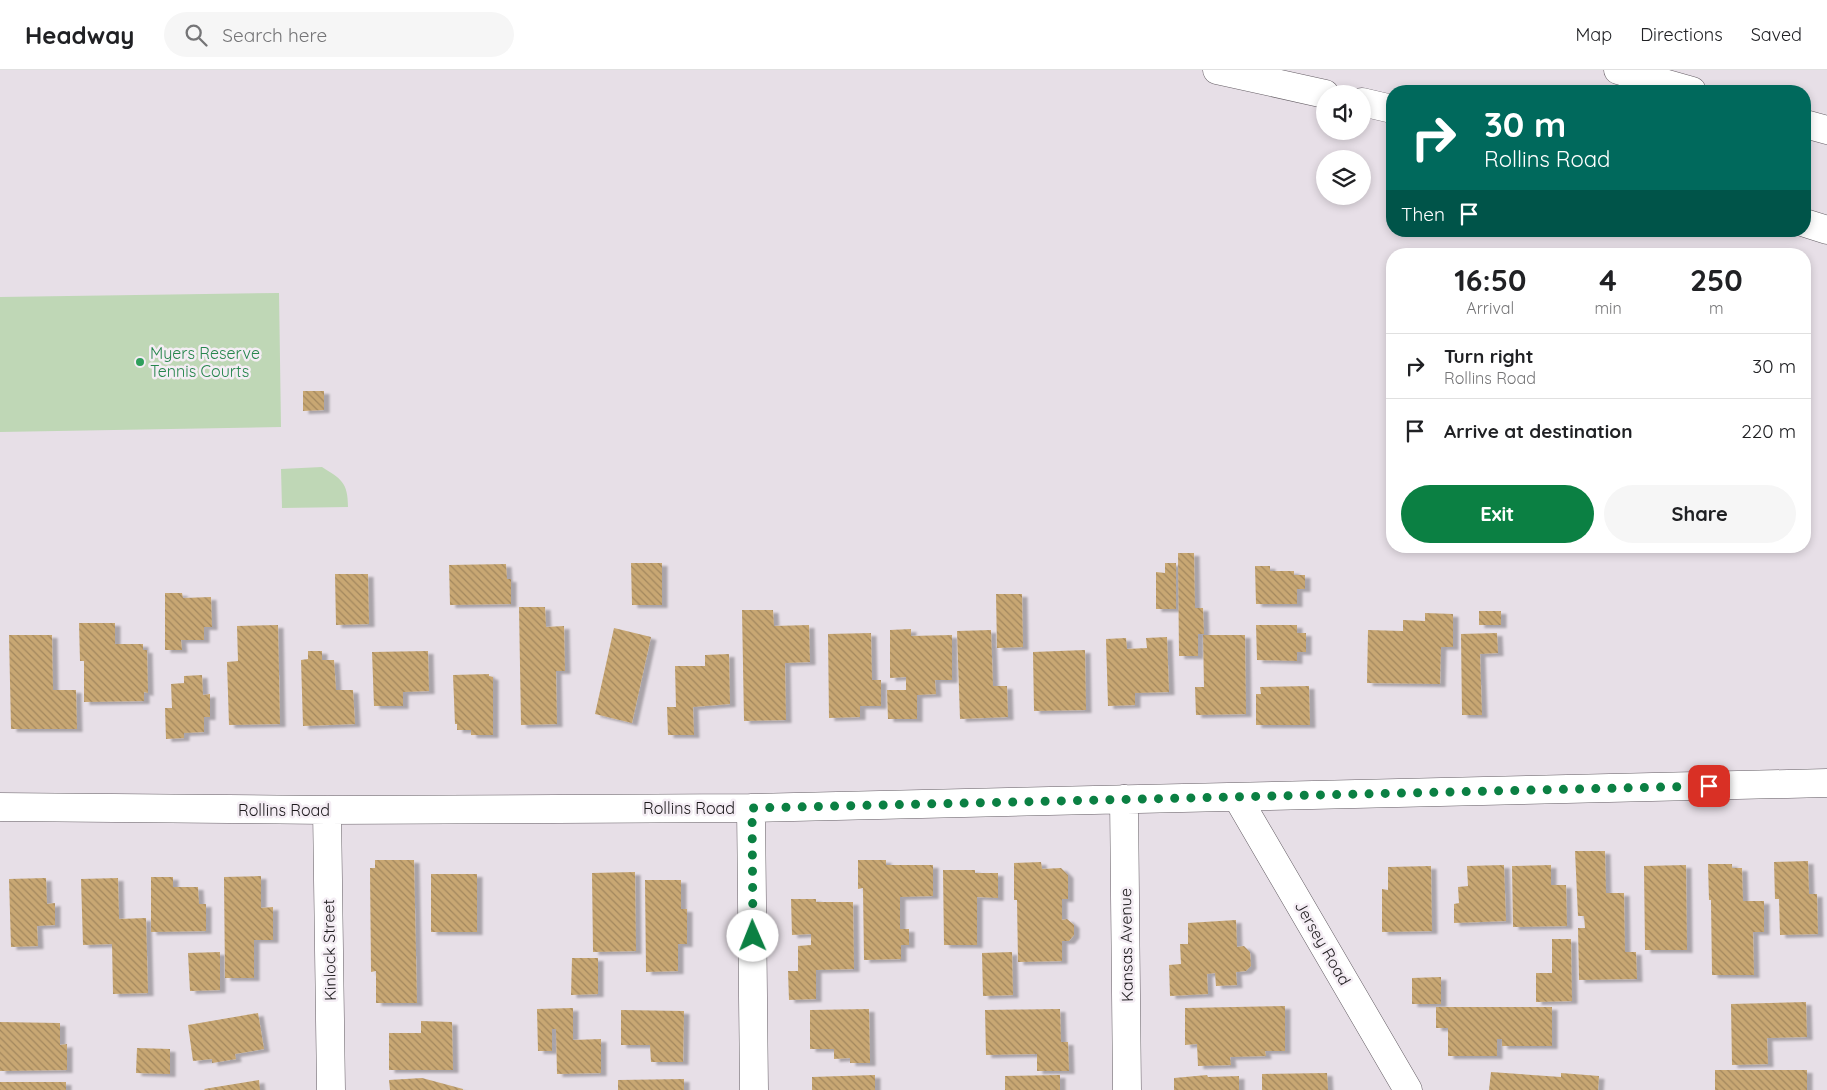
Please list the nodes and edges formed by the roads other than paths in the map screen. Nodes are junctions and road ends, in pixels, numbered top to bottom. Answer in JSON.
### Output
{"nodes":[{"id":1,"x":1217,"y":70,"type":"edge"},
{"id":2,"x":1618,"y":70,"type":"edge"},
{"id":3,"x":1671,"y":85,"type":"edge"},
{"id":4,"x":1316,"y":92,"type":"edge"},
{"id":5,"x":1371,"y":104,"type":"edge"},
{"id":6,"x":1386,"y":108,"type":"edge"},
{"id":7,"x":1811,"y":126,"type":"edge"},
{"id":8,"x":1827,"y":130,"type":"edge"},
{"id":9,"x":1811,"y":225,"type":"edge"},
{"id":10,"x":1827,"y":230,"type":"edge"},
{"id":11,"x":1827,"y":783,"type":"edge"},
{"id":12,"x":1237,"y":797,"type":"junction"},
{"id":13,"x":1124,"y":800,"type":"junction"},
{"id":14,"x":0,"y":807,"type":"edge"},
{"id":15,"x":752,"y":808,"type":"junction"},
{"id":16,"x":327,"y":810,"type":"junction"},
{"id":17,"x":331,"y":1090,"type":"edge"},
{"id":18,"x":754,"y":1090,"type":"edge"},
{"id":19,"x":1127,"y":1090,"type":"edge"},
{"id":20,"x":1408,"y":1090,"type":"edge"}],
"edges":[{"from":1,"to":4,"type":"main road"},
{"from":2,"to":3,"type":"main road"},
{"from":5,"to":6,"type":"main road"},
{"from":7,"to":8,"type":"main road"},
{"from":9,"to":10,"type":"main road"},
{"from":11,"to":12,"type":"main road","name":"Rollins Road"},
{"from":12,"to":13,"type":"main road","name":"Rollins Road"},
{"from":12,"to":20,"type":"main road","name":"Jersey Road"},
{"from":13,"to":15,"type":"main road","name":"Rollins Road"},
{"from":13,"to":19,"type":"main road","name":"Kansas Avenue"},
{"from":14,"to":16,"type":"main road","name":"Rollins Road"},
{"from":15,"to":16,"type":"main road","name":"Rollins Road"},
{"from":15,"to":18,"type":"main road"},
{"from":16,"to":17,"type":"main road","name":"Kinlock Street"}]}
